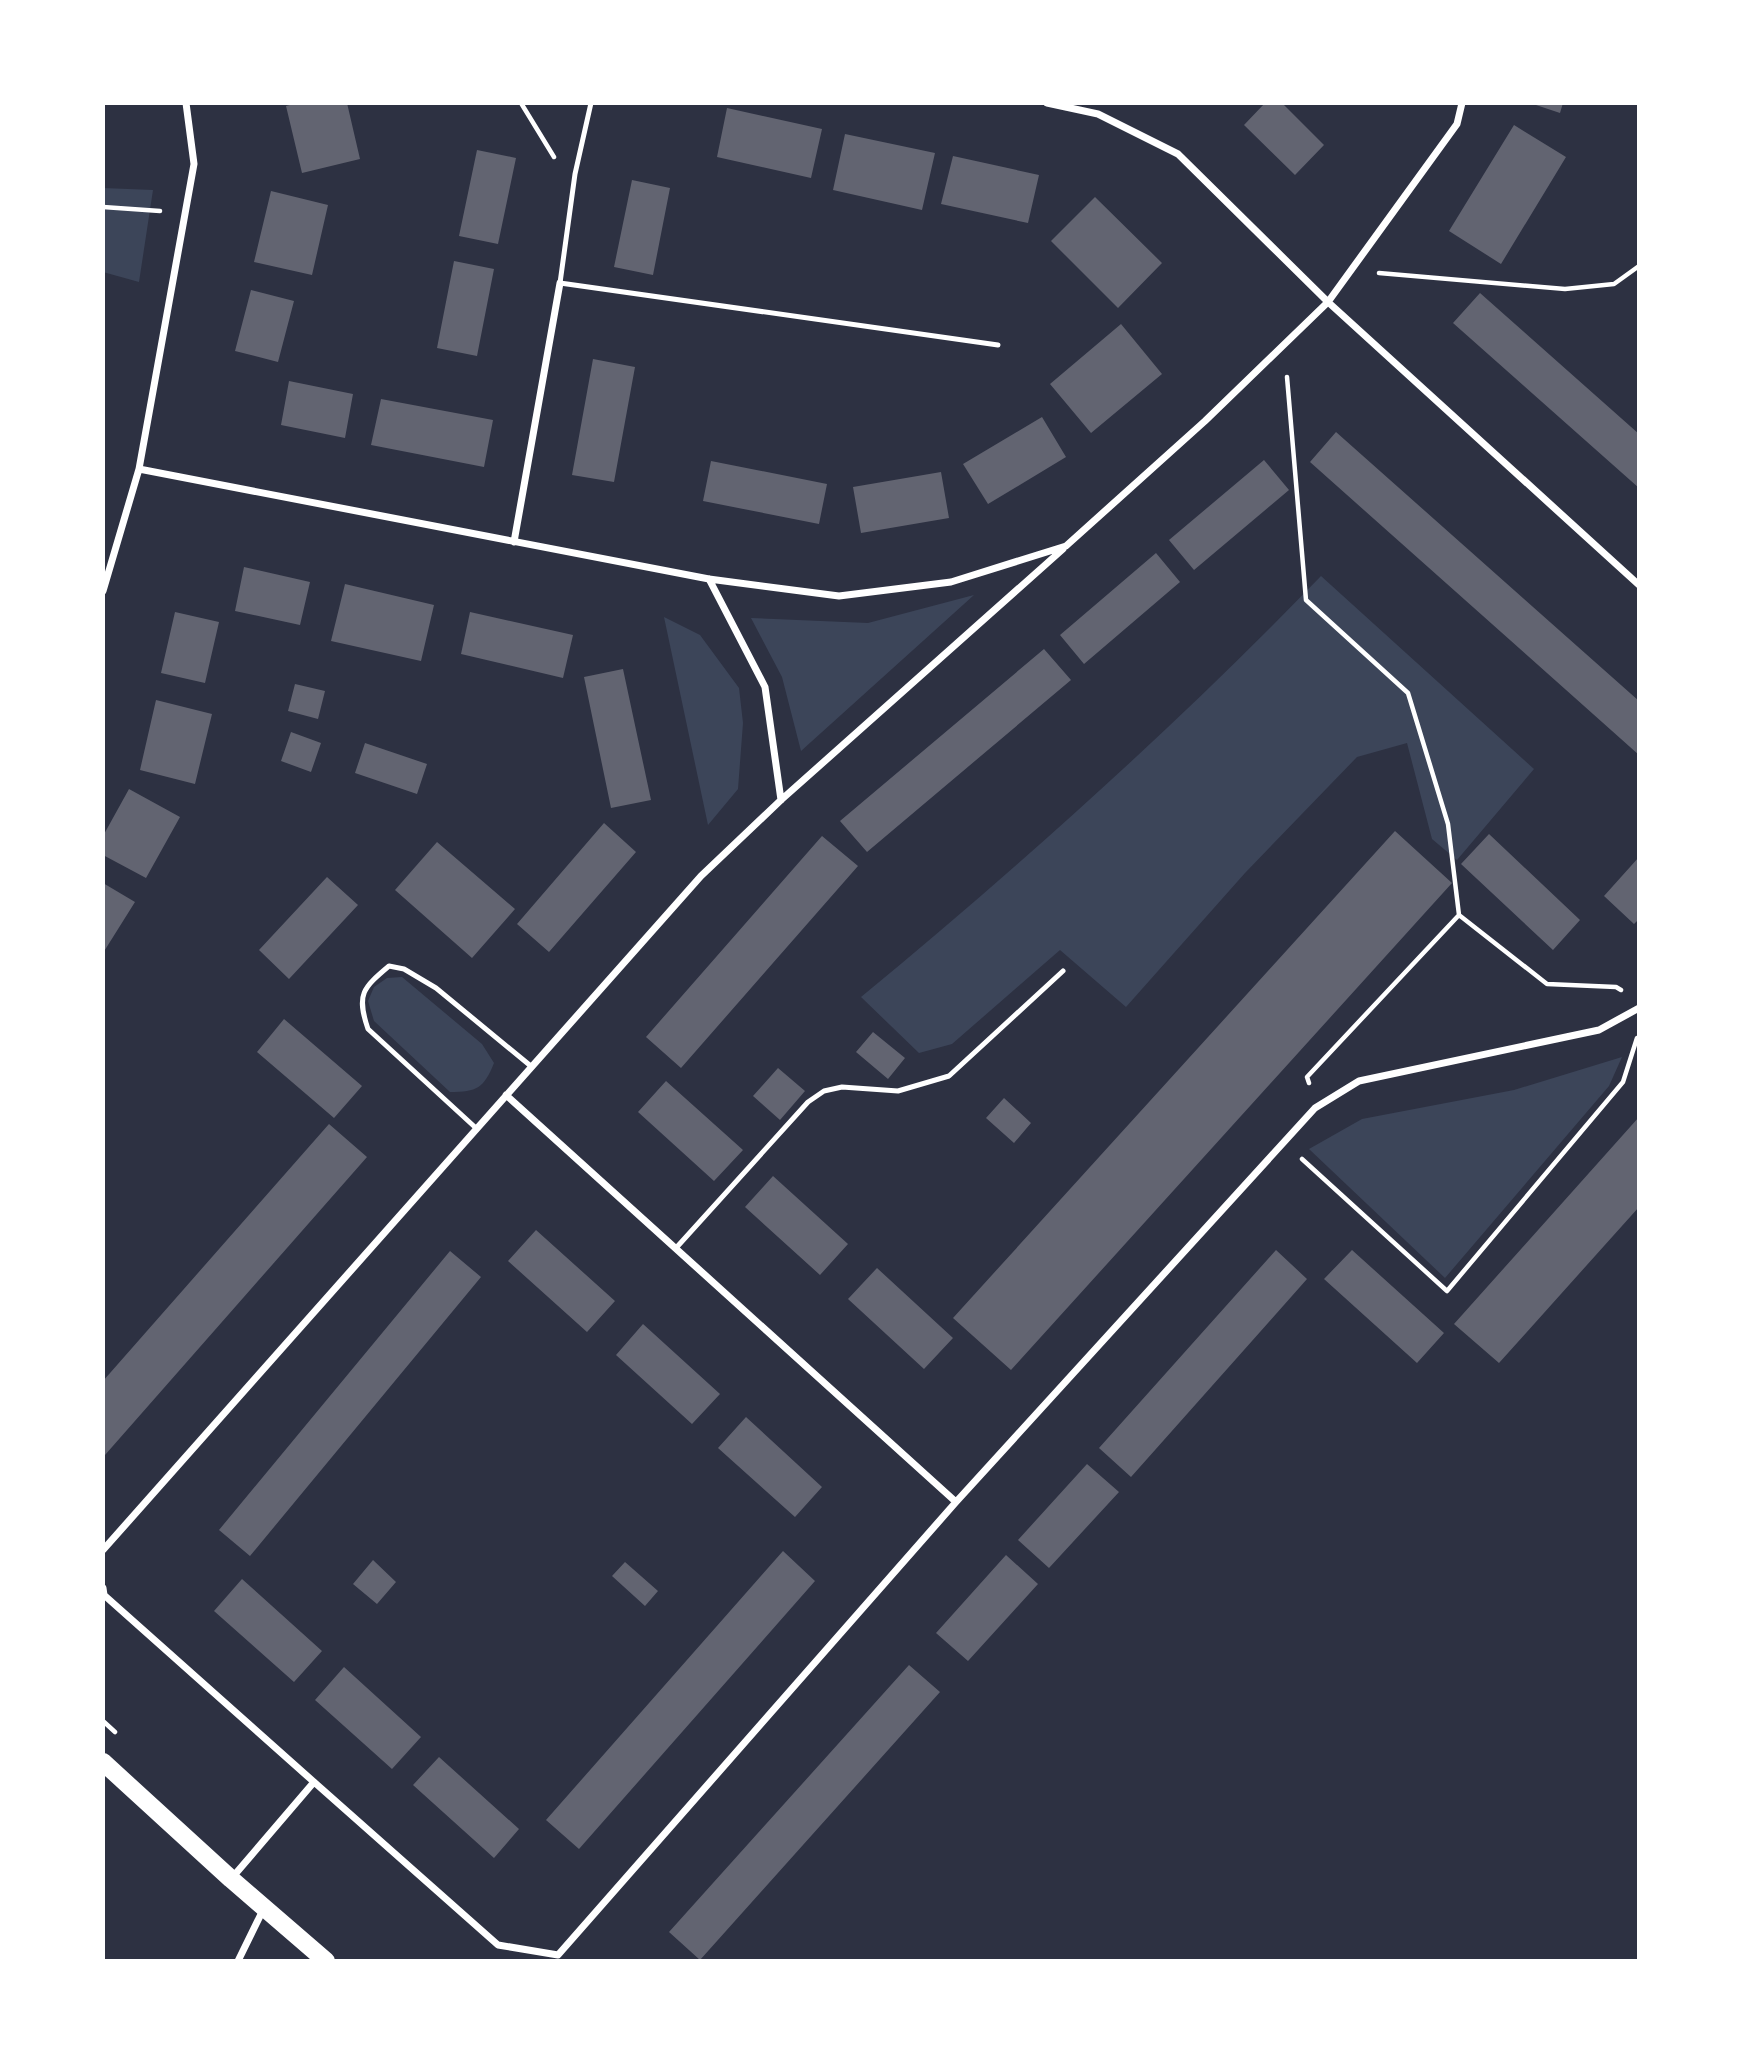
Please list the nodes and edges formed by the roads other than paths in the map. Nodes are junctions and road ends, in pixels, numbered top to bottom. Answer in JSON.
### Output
{"nodes":[{"id":1,"x":186,"y":103,"type":"edge"},
{"id":2,"x":591,"y":103,"type":"edge"},
{"id":3,"x":1047,"y":103,"type":"edge"},
{"id":4,"x":1099,"y":103,"type":"edge"},
{"id":5,"x":1462,"y":103,"type":"edge"},
{"id":6,"x":1098,"y":114,"type":"junction"},
{"id":7,"x":560,"y":283,"type":"junction"},
{"id":8,"x":1328,"y":302,"type":"junction"},
{"id":9,"x":998,"y":345,"type":"dead end"},
{"id":10,"x":139,"y":469,"type":"junction"},
{"id":11,"x":514,"y":542,"type":"junction"},
{"id":12,"x":1066,"y":546,"type":"junction"},
{"id":13,"x":709,"y":579,"type":"junction"},
{"id":14,"x":1639,"y":585,"type":"edge"},
{"id":15,"x":103,"y":591,"type":"edge"},
{"id":16,"x":782,"y":800,"type":"junction"},
{"id":17,"x":1063,"y":971,"type":"dead end"},
{"id":18,"x":1639,"y":1008,"type":"edge"},
{"id":19,"x":532,"y":1067,"type":"junction"},
{"id":20,"x":506,"y":1095,"type":"junction"},
{"id":21,"x":477,"y":1129,"type":"junction"},
{"id":22,"x":676,"y":1248,"type":"junction"},
{"id":23,"x":957,"y":1502,"type":"junction"},
{"id":24,"x":103,"y":1550,"type":"edge"},
{"id":25,"x":103,"y":1588,"type":"edge"},
{"id":26,"x":103,"y":1762,"type":"edge"},
{"id":27,"x":314,"y":1782,"type":"junction"},
{"id":28,"x":231,"y":1879,"type":"junction"},
{"id":29,"x":264,"y":1908,"type":"junction"},
{"id":30,"x":238,"y":1961,"type":"edge"},
{"id":31,"x":326,"y":1961,"type":"edge"}],
"edges":[{"from":1,"to":10,"type":"street"},
{"from":2,"to":7,"type":"lane"},
{"from":3,"to":6,"type":"street"},
{"from":4,"to":6,"type":"street"},
{"from":5,"to":8,"type":"street"},
{"from":6,"to":8,"type":"street"},
{"from":7,"to":9,"type":"lane"},
{"from":7,"to":11,"type":"street"},
{"from":8,"to":12,"type":"street"},
{"from":8,"to":14,"type":"street"},
{"from":10,"to":11,"type":"street"},
{"from":10,"to":15,"type":"street"},
{"from":11,"to":13,"type":"street"},
{"from":12,"to":13,"type":"street"},
{"from":12,"to":16,"type":"street"},
{"from":13,"to":16,"type":"street"},
{"from":16,"to":19,"type":"street"},
{"from":17,"to":22,"type":"lane"},
{"from":18,"to":23,"type":"street"},
{"from":19,"to":20,"type":"street"},
{"from":19,"to":21,"type":"lane"},
{"from":20,"to":21,"type":"street"},
{"from":20,"to":22,"type":"street"},
{"from":21,"to":24,"type":"street"},
{"from":22,"to":23,"type":"street"},
{"from":23,"to":27,"type":"street"},
{"from":25,"to":27,"type":"street"},
{"from":26,"to":28,"type":"main road"},
{"from":27,"to":28,"type":"street"},
{"from":28,"to":29,"type":"main road"},
{"from":29,"to":30,"type":"street"},
{"from":29,"to":31,"type":"main road"}]}
